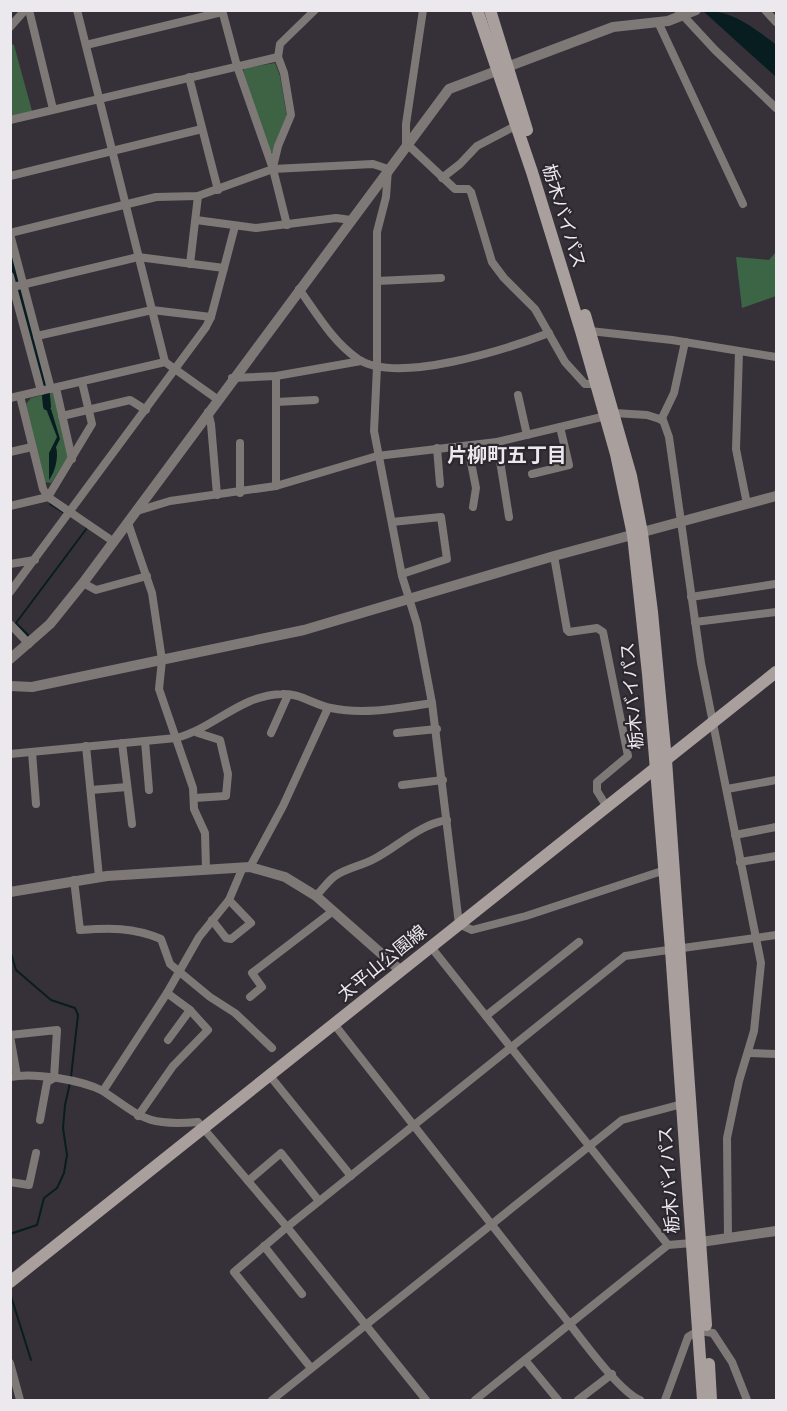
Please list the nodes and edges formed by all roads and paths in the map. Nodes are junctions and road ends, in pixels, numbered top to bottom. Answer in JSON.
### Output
{"nodes":[{"id":1,"x":27,"y":10,"type":"edge"},
{"id":2,"x":77,"y":10,"type":"edge"},
{"id":3,"x":315,"y":10,"type":"edge"},
{"id":4,"x":423,"y":10,"type":"edge"},
{"id":5,"x":477,"y":10,"type":"edge"},
{"id":6,"x":490,"y":10,"type":"edge"},
{"id":7,"x":765,"y":10,"type":"edge"},
{"id":8,"x":222,"y":11,"type":"edge"},
{"id":9,"x":686,"y":13,"type":"edge"},
{"id":10,"x":658,"y":22,"type":"junction"},
{"id":11,"x":777,"y":22,"type":"edge"},
{"id":12,"x":10,"y":27,"type":"edge"},
{"id":13,"x":86,"y":45,"type":"junction"},
{"id":14,"x":278,"y":57,"type":"junction"},
{"id":15,"x":237,"y":66,"type":"junction"},
{"id":16,"x":502,"y":69,"type":"junction"},
{"id":17,"x":189,"y":77,"type":"junction"},
{"id":18,"x":99,"y":98,"type":"junction"},
{"id":19,"x":777,"y":108,"type":"edge"},
{"id":20,"x":53,"y":110,"type":"junction"},
{"id":21,"x":10,"y":120,"type":"edge"},
{"id":22,"x":517,"y":125,"type":"junction"},
{"id":23,"x":202,"y":129,"type":"junction"},
{"id":24,"x":406,"y":144,"type":"junction"},
{"id":25,"x":112,"y":151,"type":"junction"},
{"id":26,"x":273,"y":169,"type":"junction"},
{"id":27,"x":388,"y":170,"type":"junction"},
{"id":28,"x":10,"y":176,"type":"edge"},
{"id":29,"x":442,"y":178,"type":"junction"},
{"id":30,"x":218,"y":190,"type":"junction"},
{"id":31,"x":198,"y":195,"type":"junction"},
{"id":32,"x":743,"y":204,"type":"dead end"},
{"id":33,"x":125,"y":205,"type":"junction"},
{"id":34,"x":196,"y":220,"type":"junction"},
{"id":35,"x":351,"y":220,"type":"junction"},
{"id":36,"x":287,"y":225,"type":"junction"},
{"id":37,"x":235,"y":226,"type":"junction"},
{"id":38,"x":10,"y":233,"type":"edge"},
{"id":39,"x":138,"y":257,"type":"junction"},
{"id":40,"x":190,"y":264,"type":"junction"},
{"id":41,"x":224,"y":268,"type":"junction"},
{"id":42,"x":10,"y":276,"type":"edge"},
{"id":43,"x":441,"y":278,"type":"dead end"},
{"id":44,"x":377,"y":281,"type":"junction"},
{"id":45,"x":24,"y":286,"type":"junction"},
{"id":46,"x":14,"y":287,"type":"junction"},
{"id":47,"x":299,"y":289,"type":"junction"},
{"id":48,"x":152,"y":310,"type":"junction"},
{"id":49,"x":212,"y":317,"type":"junction"},
{"id":50,"x":590,"y":331,"type":"junction"},
{"id":51,"x":549,"y":333,"type":"junction"},
{"id":52,"x":37,"y":336,"type":"junction"},
{"id":53,"x":685,"y":342,"type":"junction"},
{"id":54,"x":738,"y":352,"type":"junction"},
{"id":55,"x":777,"y":357,"type":"edge"},
{"id":56,"x":361,"y":361,"type":"junction"},
{"id":57,"x":165,"y":362,"type":"junction"},
{"id":58,"x":177,"y":368,"type":"junction"},
{"id":59,"x":377,"y":368,"type":"junction"},
{"id":60,"x":276,"y":376,"type":"junction"},
{"id":61,"x":232,"y":378,"type":"junction"},
{"id":62,"x":82,"y":381,"type":"junction"},
{"id":63,"x":597,"y":384,"type":"junction"},
{"id":64,"x":54,"y":388,"type":"junction"},
{"id":65,"x":41,"y":391,"type":"junction"},
{"id":66,"x":518,"y":395,"type":"dead end"},
{"id":67,"x":20,"y":396,"type":"junction"},
{"id":68,"x":10,"y":398,"type":"edge"},
{"id":69,"x":217,"y":399,"type":"junction"},
{"id":70,"x":315,"y":400,"type":"dead end"},
{"id":71,"x":276,"y":402,"type":"junction"},
{"id":72,"x":89,"y":410,"type":"junction"},
{"id":73,"x":146,"y":410,"type":"junction"},
{"id":74,"x":207,"y":412,"type":"junction"},
{"id":75,"x":610,"y":415,"type":"junction"},
{"id":76,"x":62,"y":416,"type":"junction"},
{"id":77,"x":661,"y":420,"type":"junction"},
{"id":78,"x":560,"y":427,"type":"junction"},
{"id":79,"x":527,"y":435,"type":"junction"},
{"id":80,"x":497,"y":442,"type":"junction"},
{"id":81,"x":240,"y":443,"type":"dead end"},
{"id":82,"x":32,"y":447,"type":"junction"},
{"id":83,"x":468,"y":447,"type":"junction"},
{"id":84,"x":437,"y":448,"type":"junction"},
{"id":85,"x":10,"y":452,"type":"edge"},
{"id":86,"x":377,"y":456,"type":"junction"},
{"id":87,"x":72,"y":459,"type":"junction"},
{"id":88,"x":532,"y":474,"type":"dead end"},
{"id":89,"x":440,"y":484,"type":"dead end"},
{"id":90,"x":276,"y":486,"type":"junction"},
{"id":91,"x":240,"y":493,"type":"junction"},
{"id":92,"x":217,"y":495,"type":"junction"},
{"id":93,"x":777,"y":496,"type":"edge"},
{"id":94,"x":48,"y":497,"type":"junction"},
{"id":95,"x":747,"y":504,"type":"junction"},
{"id":96,"x":10,"y":506,"type":"edge"},
{"id":97,"x":473,"y":507,"type":"dead end"},
{"id":98,"x":137,"y":511,"type":"junction"},
{"id":99,"x":71,"y":513,"type":"junction"},
{"id":100,"x":509,"y":517,"type":"dead end"},
{"id":101,"x":392,"y":522,"type":"junction"},
{"id":102,"x":680,"y":522,"type":"junction"},
{"id":103,"x":128,"y":523,"type":"junction"},
{"id":104,"x":638,"y":534,"type":"junction"},
{"id":105,"x":114,"y":542,"type":"junction"},
{"id":106,"x":554,"y":556,"type":"junction"},
{"id":107,"x":35,"y":560,"type":"junction"},
{"id":108,"x":10,"y":564,"type":"edge"},
{"id":109,"x":402,"y":574,"type":"junction"},
{"id":110,"x":147,"y":576,"type":"junction"},
{"id":111,"x":83,"y":583,"type":"junction"},
{"id":112,"x":775,"y":584,"type":"dead end"},
{"id":113,"x":10,"y":592,"type":"edge"},
{"id":114,"x":691,"y":597,"type":"junction"},
{"id":115,"x":410,"y":599,"type":"junction"},
{"id":116,"x":777,"y":612,"type":"edge"},
{"id":117,"x":695,"y":622,"type":"junction"},
{"id":118,"x":10,"y":624,"type":"edge"},
{"id":119,"x":29,"y":644,"type":"junction"},
{"id":120,"x":10,"y":659,"type":"edge"},
{"id":121,"x":162,"y":660,"type":"junction"},
{"id":122,"x":777,"y":672,"type":"edge"},
{"id":123,"x":11,"y":690,"type":"edge"},
{"id":124,"x":288,"y":694,"type":"junction"},
{"id":125,"x":432,"y":703,"type":"junction"},
{"id":126,"x":328,"y":708,"type":"junction"},
{"id":127,"x":712,"y":723,"type":"junction"},
{"id":128,"x":437,"y":729,"type":"junction"},
{"id":129,"x":198,"y":733,"type":"junction"},
{"id":130,"x":271,"y":733,"type":"dead end"},
{"id":131,"x":397,"y":733,"type":"dead end"},
{"id":132,"x":176,"y":738,"type":"junction"},
{"id":133,"x":145,"y":741,"type":"junction"},
{"id":134,"x":122,"y":743,"type":"junction"},
{"id":135,"x":86,"y":746,"type":"junction"},
{"id":136,"x":32,"y":752,"type":"junction"},
{"id":137,"x":10,"y":754,"type":"edge"},
{"id":138,"x":661,"y":764,"type":"junction"},
{"id":139,"x":443,"y":780,"type":"junction"},
{"id":140,"x":777,"y":780,"type":"edge"},
{"id":141,"x":402,"y":785,"type":"dead end"},
{"id":142,"x":127,"y":787,"type":"junction"},
{"id":143,"x":727,"y":789,"type":"junction"},
{"id":144,"x":91,"y":790,"type":"junction"},
{"id":145,"x":149,"y":790,"type":"dead end"},
{"id":146,"x":194,"y":798,"type":"junction"},
{"id":147,"x":36,"y":804,"type":"dead end"},
{"id":148,"x":607,"y":807,"type":"junction"},
{"id":149,"x":447,"y":820,"type":"junction"},
{"id":150,"x":132,"y":824,"type":"dead end"},
{"id":151,"x":777,"y":827,"type":"edge"},
{"id":152,"x":735,"y":835,"type":"junction"},
{"id":153,"x":777,"y":856,"type":"edge"},
{"id":154,"x":740,"y":862,"type":"junction"},
{"id":155,"x":246,"y":867,"type":"junction"},
{"id":156,"x":668,"y":868,"type":"junction"},
{"id":157,"x":206,"y":869,"type":"junction"},
{"id":158,"x":99,"y":877,"type":"junction"},
{"id":159,"x":74,"y":880,"type":"junction"},
{"id":160,"x":10,"y":892,"type":"edge"},
{"id":161,"x":316,"y":896,"type":"junction"},
{"id":162,"x":229,"y":900,"type":"junction"},
{"id":163,"x":333,"y":911,"type":"junction"},
{"id":164,"x":212,"y":920,"type":"junction"},
{"id":165,"x":459,"y":924,"type":"junction"},
{"id":166,"x":777,"y":935,"type":"edge"},
{"id":167,"x":756,"y":940,"type":"junction"},
{"id":168,"x":579,"y":942,"type":"dead end"},
{"id":169,"x":431,"y":947,"type":"junction"},
{"id":170,"x":675,"y":949,"type":"junction"},
{"id":171,"x":180,"y":970,"type":"junction"},
{"id":172,"x":402,"y":971,"type":"junction"},
{"id":173,"x":166,"y":993,"type":"junction"},
{"id":174,"x":250,"y":997,"type":"dead end"},
{"id":175,"x":190,"y":1010,"type":"junction"},
{"id":176,"x":486,"y":1016,"type":"junction"},
{"id":177,"x":334,"y":1024,"type":"junction"},
{"id":178,"x":10,"y":1036,"type":"edge"},
{"id":179,"x":168,"y":1040,"type":"dead end"},
{"id":180,"x":272,"y":1048,"type":"dead end"},
{"id":181,"x":511,"y":1049,"type":"junction"},
{"id":182,"x":749,"y":1053,"type":"junction"},
{"id":183,"x":777,"y":1054,"type":"edge"},
{"id":184,"x":270,"y":1076,"type":"junction"},
{"id":185,"x":14,"y":1077,"type":"edge"},
{"id":186,"x":54,"y":1078,"type":"junction"},
{"id":187,"x":103,"y":1091,"type":"junction"},
{"id":188,"x":682,"y":1104,"type":"junction"},
{"id":189,"x":138,"y":1116,"type":"junction"},
{"id":190,"x":40,"y":1120,"type":"dead end"},
{"id":191,"x":414,"y":1125,"type":"junction"},
{"id":192,"x":205,"y":1128,"type":"junction"},
{"id":193,"x":589,"y":1147,"type":"junction"},
{"id":194,"x":36,"y":1153,"type":"dead end"},
{"id":195,"x":351,"y":1176,"type":"junction"},
{"id":196,"x":248,"y":1181,"type":"junction"},
{"id":197,"x":10,"y":1182,"type":"edge"},
{"id":198,"x":320,"y":1201,"type":"junction"},
{"id":199,"x":492,"y":1225,"type":"junction"},
{"id":200,"x":286,"y":1227,"type":"junction"},
{"id":201,"x":777,"y":1231,"type":"edge"},
{"id":202,"x":728,"y":1238,"type":"junction"},
{"id":203,"x":696,"y":1243,"type":"junction"},
{"id":204,"x":668,"y":1245,"type":"junction"},
{"id":205,"x":264,"y":1246,"type":"junction"},
{"id":206,"x":10,"y":1282,"type":"edge"},
{"id":207,"x":302,"y":1294,"type":"dead end"},
{"id":208,"x":570,"y":1324,"type":"junction"},
{"id":209,"x":365,"y":1326,"type":"junction"},
{"id":210,"x":702,"y":1331,"type":"junction"},
{"id":211,"x":525,"y":1360,"type":"junction"},
{"id":212,"x":10,"y":1363,"type":"edge"},
{"id":213,"x":311,"y":1368,"type":"junction"},
{"id":214,"x":612,"y":1374,"type":"junction"},
{"id":215,"x":20,"y":1401,"type":"edge"},
{"id":216,"x":272,"y":1401,"type":"edge"},
{"id":217,"x":426,"y":1401,"type":"edge"},
{"id":218,"x":475,"y":1401,"type":"edge"},
{"id":219,"x":558,"y":1401,"type":"edge"},
{"id":220,"x":578,"y":1401,"type":"edge"},
{"id":221,"x":640,"y":1401,"type":"edge"},
{"id":222,"x":665,"y":1401,"type":"edge"},
{"id":223,"x":703,"y":1401,"type":"edge"},
{"id":224,"x":711,"y":1401,"type":"edge"},
{"id":225,"x":747,"y":1401,"type":"edge"}],
"edges":[{"from":1,"to":12,"type":"street"},
{"from":1,"to":20,"type":"street"},
{"from":2,"to":13,"type":"street"},
{"from":3,"to":14,"type":"street"},
{"from":4,"to":24,"type":"street"},
{"from":5,"to":16,"type":"main road","name":"栃木バイパス"},
{"from":6,"to":16,"type":"main road","name":"栃木バイパス"},
{"from":7,"to":11,"type":"street"},
{"from":8,"to":13,"type":"street"},
{"from":8,"to":15,"type":"street"},
{"from":9,"to":10,"type":"street"},
{"from":9,"to":19,"type":"street"},
{"from":10,"to":16,"type":"street"},
{"from":10,"to":32,"type":"street"},
{"from":13,"to":18,"type":"street"},
{"from":14,"to":15,"type":"street"},
{"from":14,"to":26,"type":"street"},
{"from":15,"to":17,"type":"street"},
{"from":15,"to":26,"type":"street"},
{"from":16,"to":22,"type":"main road","name":"栃木バイパス"},
{"from":16,"to":24,"type":"street"},
{"from":16,"to":50,"type":"main road","name":"栃木バイパス"},
{"from":17,"to":18,"type":"street"},
{"from":17,"to":23,"type":"street"},
{"from":18,"to":20,"type":"street"},
{"from":18,"to":25,"type":"street"},
{"from":20,"to":21,"type":"street"},
{"from":22,"to":29,"type":"street"},
{"from":22,"to":63,"type":"main road","name":"栃木バイパス"},
{"from":23,"to":25,"type":"street"},
{"from":23,"to":30,"type":"street"},
{"from":24,"to":27,"type":"street"},
{"from":24,"to":29,"type":"street"},
{"from":25,"to":28,"type":"street"},
{"from":25,"to":33,"type":"street"},
{"from":26,"to":27,"type":"street"},
{"from":26,"to":30,"type":"street"},
{"from":26,"to":36,"type":"street"},
{"from":27,"to":35,"type":"street"},
{"from":27,"to":44,"type":"street"},
{"from":29,"to":51,"type":"street"},
{"from":30,"to":31,"type":"street"},
{"from":31,"to":33,"type":"street"},
{"from":31,"to":34,"type":"street"},
{"from":33,"to":38,"type":"street"},
{"from":33,"to":39,"type":"street"},
{"from":34,"to":37,"type":"street"},
{"from":34,"to":40,"type":"street"},
{"from":35,"to":36,"type":"street"},
{"from":35,"to":47,"type":"street"},
{"from":36,"to":37,"type":"street"},
{"from":37,"to":41,"type":"street"},
{"from":38,"to":45,"type":"street"},
{"from":39,"to":40,"type":"street"},
{"from":39,"to":45,"type":"street"},
{"from":39,"to":48,"type":"street"},
{"from":40,"to":41,"type":"street"},
{"from":41,"to":49,"type":"street"},
{"from":42,"to":46,"type":"street"},
{"from":43,"to":44,"type":"street"},
{"from":44,"to":59,"type":"street"},
{"from":45,"to":46,"type":"street"},
{"from":45,"to":52,"type":"street"},
{"from":46,"to":65,"type":"street"},
{"from":47,"to":56,"type":"street"},
{"from":47,"to":61,"type":"street"},
{"from":48,"to":49,"type":"street"},
{"from":48,"to":52,"type":"street"},
{"from":48,"to":57,"type":"street"},
{"from":49,"to":58,"type":"street"},
{"from":50,"to":53,"type":"street"},
{"from":50,"to":75,"type":"main road","name":"栃木バイパス"},
{"from":51,"to":59,"type":"street"},
{"from":51,"to":63,"type":"street"},
{"from":52,"to":64,"type":"street"},
{"from":53,"to":54,"type":"street"},
{"from":53,"to":77,"type":"street"},
{"from":54,"to":55,"type":"street"},
{"from":54,"to":95,"type":"street"},
{"from":56,"to":59,"type":"street"},
{"from":56,"to":60,"type":"street"},
{"from":57,"to":58,"type":"street"},
{"from":57,"to":62,"type":"street"},
{"from":58,"to":69,"type":"street"},
{"from":58,"to":73,"type":"street"},
{"from":59,"to":86,"type":"street"},
{"from":60,"to":61,"type":"street"},
{"from":60,"to":71,"type":"street"},
{"from":61,"to":69,"type":"street"},
{"from":62,"to":64,"type":"street"},
{"from":62,"to":72,"type":"street"},
{"from":63,"to":75,"type":"main road","name":"栃木バイパス"},
{"from":64,"to":65,"type":"street"},
{"from":64,"to":76,"type":"street"},
{"from":65,"to":67,"type":"street"},
{"from":66,"to":79,"type":"street"},
{"from":67,"to":68,"type":"street"},
{"from":67,"to":82,"type":"street"},
{"from":69,"to":74,"type":"street"},
{"from":70,"to":71,"type":"street"},
{"from":71,"to":90,"type":"street"},
{"from":72,"to":73,"type":"street"},
{"from":72,"to":76,"type":"street"},
{"from":72,"to":87,"type":"street"},
{"from":73,"to":99,"type":"street"},
{"from":74,"to":92,"type":"street"},
{"from":74,"to":98,"type":"street"},
{"from":75,"to":77,"type":"street"},
{"from":75,"to":78,"type":"street"},
{"from":75,"to":104,"type":"main road","name":"栃木バイパス"},
{"from":76,"to":87,"type":"street"},
{"from":77,"to":102,"type":"street"},
{"from":78,"to":79,"type":"street"},
{"from":78,"to":88,"type":"street"},
{"from":79,"to":80,"type":"street"},
{"from":80,"to":83,"type":"street"},
{"from":80,"to":100,"type":"street"},
{"from":81,"to":91,"type":"street"},
{"from":82,"to":85,"type":"street"},
{"from":82,"to":94,"type":"street"},
{"from":83,"to":84,"type":"street"},
{"from":83,"to":97,"type":"street"},
{"from":84,"to":86,"type":"street"},
{"from":84,"to":89,"type":"street"},
{"from":86,"to":90,"type":"street"},
{"from":86,"to":101,"type":"street"},
{"from":87,"to":94,"type":"street"},
{"from":90,"to":91,"type":"street"},
{"from":91,"to":92,"type":"street"},
{"from":92,"to":98,"type":"street"},
{"from":93,"to":95,"type":"street"},
{"from":94,"to":96,"type":"street"},
{"from":94,"to":99,"type":"street"},
{"from":95,"to":102,"type":"street"},
{"from":98,"to":103,"type":"street"},
{"from":99,"to":105,"type":"street"},
{"from":99,"to":107,"type":"street"},
{"from":101,"to":109,"type":"street"},
{"from":101,"to":109,"type":"street"},
{"from":102,"to":104,"type":"street"},
{"from":102,"to":114,"type":"street"},
{"from":103,"to":105,"type":"street"},
{"from":103,"to":110,"type":"street"},
{"from":104,"to":106,"type":"street"},
{"from":104,"to":138,"type":"main road","name":"栃木バイパス"},
{"from":105,"to":111,"type":"street"},
{"from":106,"to":115,"type":"street"},
{"from":106,"to":148,"type":"street"},
{"from":107,"to":108,"type":"street"},
{"from":107,"to":113,"type":"street"},
{"from":109,"to":115,"type":"street"},
{"from":110,"to":111,"type":"street"},
{"from":110,"to":121,"type":"street"},
{"from":111,"to":119,"type":"street"},
{"from":112,"to":114,"type":"street"},
{"from":114,"to":117,"type":"street"},
{"from":115,"to":121,"type":"street"},
{"from":115,"to":125,"type":"street"},
{"from":116,"to":117,"type":"street"},
{"from":117,"to":127,"type":"street"},
{"from":118,"to":119,"type":"street"},
{"from":119,"to":120,"type":"street"},
{"from":121,"to":123,"type":"street"},
{"from":121,"to":132,"type":"street"},
{"from":122,"to":127,"type":"main road","name":"太平山公園線"},
{"from":124,"to":126,"type":"street"},
{"from":124,"to":129,"type":"street"},
{"from":124,"to":130,"type":"street"},
{"from":125,"to":126,"type":"street"},
{"from":125,"to":128,"type":"street"},
{"from":126,"to":155,"type":"street"},
{"from":127,"to":138,"type":"main road","name":"太平山公園線"},
{"from":127,"to":143,"type":"street"},
{"from":128,"to":131,"type":"street"},
{"from":128,"to":139,"type":"street"},
{"from":129,"to":132,"type":"street"},
{"from":129,"to":146,"type":"street"},
{"from":132,"to":133,"type":"street"},
{"from":132,"to":146,"type":"street"},
{"from":133,"to":134,"type":"street"},
{"from":133,"to":145,"type":"street"},
{"from":134,"to":135,"type":"street"},
{"from":134,"to":142,"type":"street"},
{"from":135,"to":136,"type":"street"},
{"from":135,"to":144,"type":"street"},
{"from":136,"to":137,"type":"street"},
{"from":136,"to":147,"type":"street"},
{"from":138,"to":148,"type":"main road","name":"太平山公園線"},
{"from":138,"to":156,"type":"main road","name":"栃木バイパス"},
{"from":139,"to":141,"type":"street"},
{"from":139,"to":149,"type":"street"},
{"from":140,"to":143,"type":"street"},
{"from":142,"to":144,"type":"street"},
{"from":142,"to":150,"type":"street"},
{"from":143,"to":152,"type":"street"},
{"from":144,"to":158,"type":"street"},
{"from":146,"to":157,"type":"street"},
{"from":148,"to":165,"type":"main road","name":"太平山公園線"},
{"from":149,"to":161,"type":"street"},
{"from":149,"to":165,"type":"street"},
{"from":151,"to":152,"type":"street"},
{"from":152,"to":154,"type":"street"},
{"from":153,"to":154,"type":"street"},
{"from":154,"to":167,"type":"street"},
{"from":155,"to":157,"type":"street"},
{"from":155,"to":161,"type":"street"},
{"from":155,"to":162,"type":"street"},
{"from":156,"to":165,"type":"street"},
{"from":156,"to":170,"type":"main road","name":"栃木バイパス"},
{"from":157,"to":158,"type":"street"},
{"from":158,"to":159,"type":"street"},
{"from":159,"to":160,"type":"street"},
{"from":159,"to":171,"type":"street"},
{"from":161,"to":163,"type":"street"},
{"from":162,"to":164,"type":"street"},
{"from":162,"to":164,"type":"street"},
{"from":163,"to":172,"type":"street"},
{"from":163,"to":174,"type":"street"},
{"from":164,"to":171,"type":"street"},
{"from":165,"to":169,"type":"main road","name":"太平山公園線"},
{"from":166,"to":167,"type":"street"},
{"from":167,"to":170,"type":"street"},
{"from":167,"to":182,"type":"street"},
{"from":168,"to":176,"type":"street"},
{"from":169,"to":172,"type":"main road","name":"太平山公園線"},
{"from":169,"to":176,"type":"street"},
{"from":170,"to":181,"type":"street"},
{"from":170,"to":188,"type":"main road","name":"栃木バイパス"},
{"from":170,"to":203,"type":"main road","name":"栃木バイパス"},
{"from":171,"to":173,"type":"street"},
{"from":171,"to":180,"type":"street"},
{"from":172,"to":177,"type":"main road","name":"太平山公園線"},
{"from":173,"to":175,"type":"street"},
{"from":173,"to":187,"type":"street"},
{"from":175,"to":179,"type":"street"},
{"from":175,"to":189,"type":"street"},
{"from":176,"to":181,"type":"street"},
{"from":177,"to":184,"type":"main road","name":"太平山公園線"},
{"from":177,"to":191,"type":"street"},
{"from":178,"to":185,"type":"street"},
{"from":178,"to":186,"type":"street"},
{"from":181,"to":191,"type":"street"},
{"from":181,"to":193,"type":"street"},
{"from":182,"to":183,"type":"street"},
{"from":182,"to":202,"type":"street"},
{"from":184,"to":192,"type":"main road","name":"太平山公園線"},
{"from":184,"to":195,"type":"street"},
{"from":185,"to":186,"type":"street"},
{"from":186,"to":187,"type":"street"},
{"from":186,"to":190,"type":"street"},
{"from":187,"to":189,"type":"street"},
{"from":188,"to":193,"type":"street"},
{"from":188,"to":203,"type":"main road","name":"栃木バイパス"},
{"from":189,"to":192,"type":"street"},
{"from":191,"to":195,"type":"street"},
{"from":191,"to":199,"type":"street"},
{"from":192,"to":196,"type":"street"},
{"from":192,"to":206,"type":"main road","name":"太平山公園線"},
{"from":193,"to":199,"type":"street"},
{"from":193,"to":204,"type":"street"},
{"from":194,"to":197,"type":"street"},
{"from":195,"to":198,"type":"street"},
{"from":196,"to":198,"type":"street"},
{"from":196,"to":200,"type":"street"},
{"from":198,"to":200,"type":"street"},
{"from":199,"to":208,"type":"street"},
{"from":199,"to":209,"type":"street"},
{"from":200,"to":205,"type":"street"},
{"from":200,"to":209,"type":"street"},
{"from":201,"to":202,"type":"street"},
{"from":202,"to":203,"type":"street"},
{"from":203,"to":204,"type":"street"},
{"from":203,"to":210,"type":"main road","name":"栃木バイパス"},
{"from":204,"to":208,"type":"street"},
{"from":205,"to":207,"type":"street"},
{"from":205,"to":213,"type":"street"},
{"from":208,"to":211,"type":"street"},
{"from":208,"to":214,"type":"street"},
{"from":209,"to":213,"type":"street"},
{"from":209,"to":217,"type":"street"},
{"from":210,"to":222,"type":"street"},
{"from":210,"to":223,"type":"main road","name":"栃木バイパス"},
{"from":210,"to":224,"type":"main road","name":"栃木バイパス"},
{"from":210,"to":225,"type":"street"},
{"from":211,"to":218,"type":"street"},
{"from":211,"to":219,"type":"street"},
{"from":212,"to":215,"type":"street"},
{"from":213,"to":216,"type":"street"},
{"from":214,"to":220,"type":"street"},
{"from":214,"to":221,"type":"street"}]}
